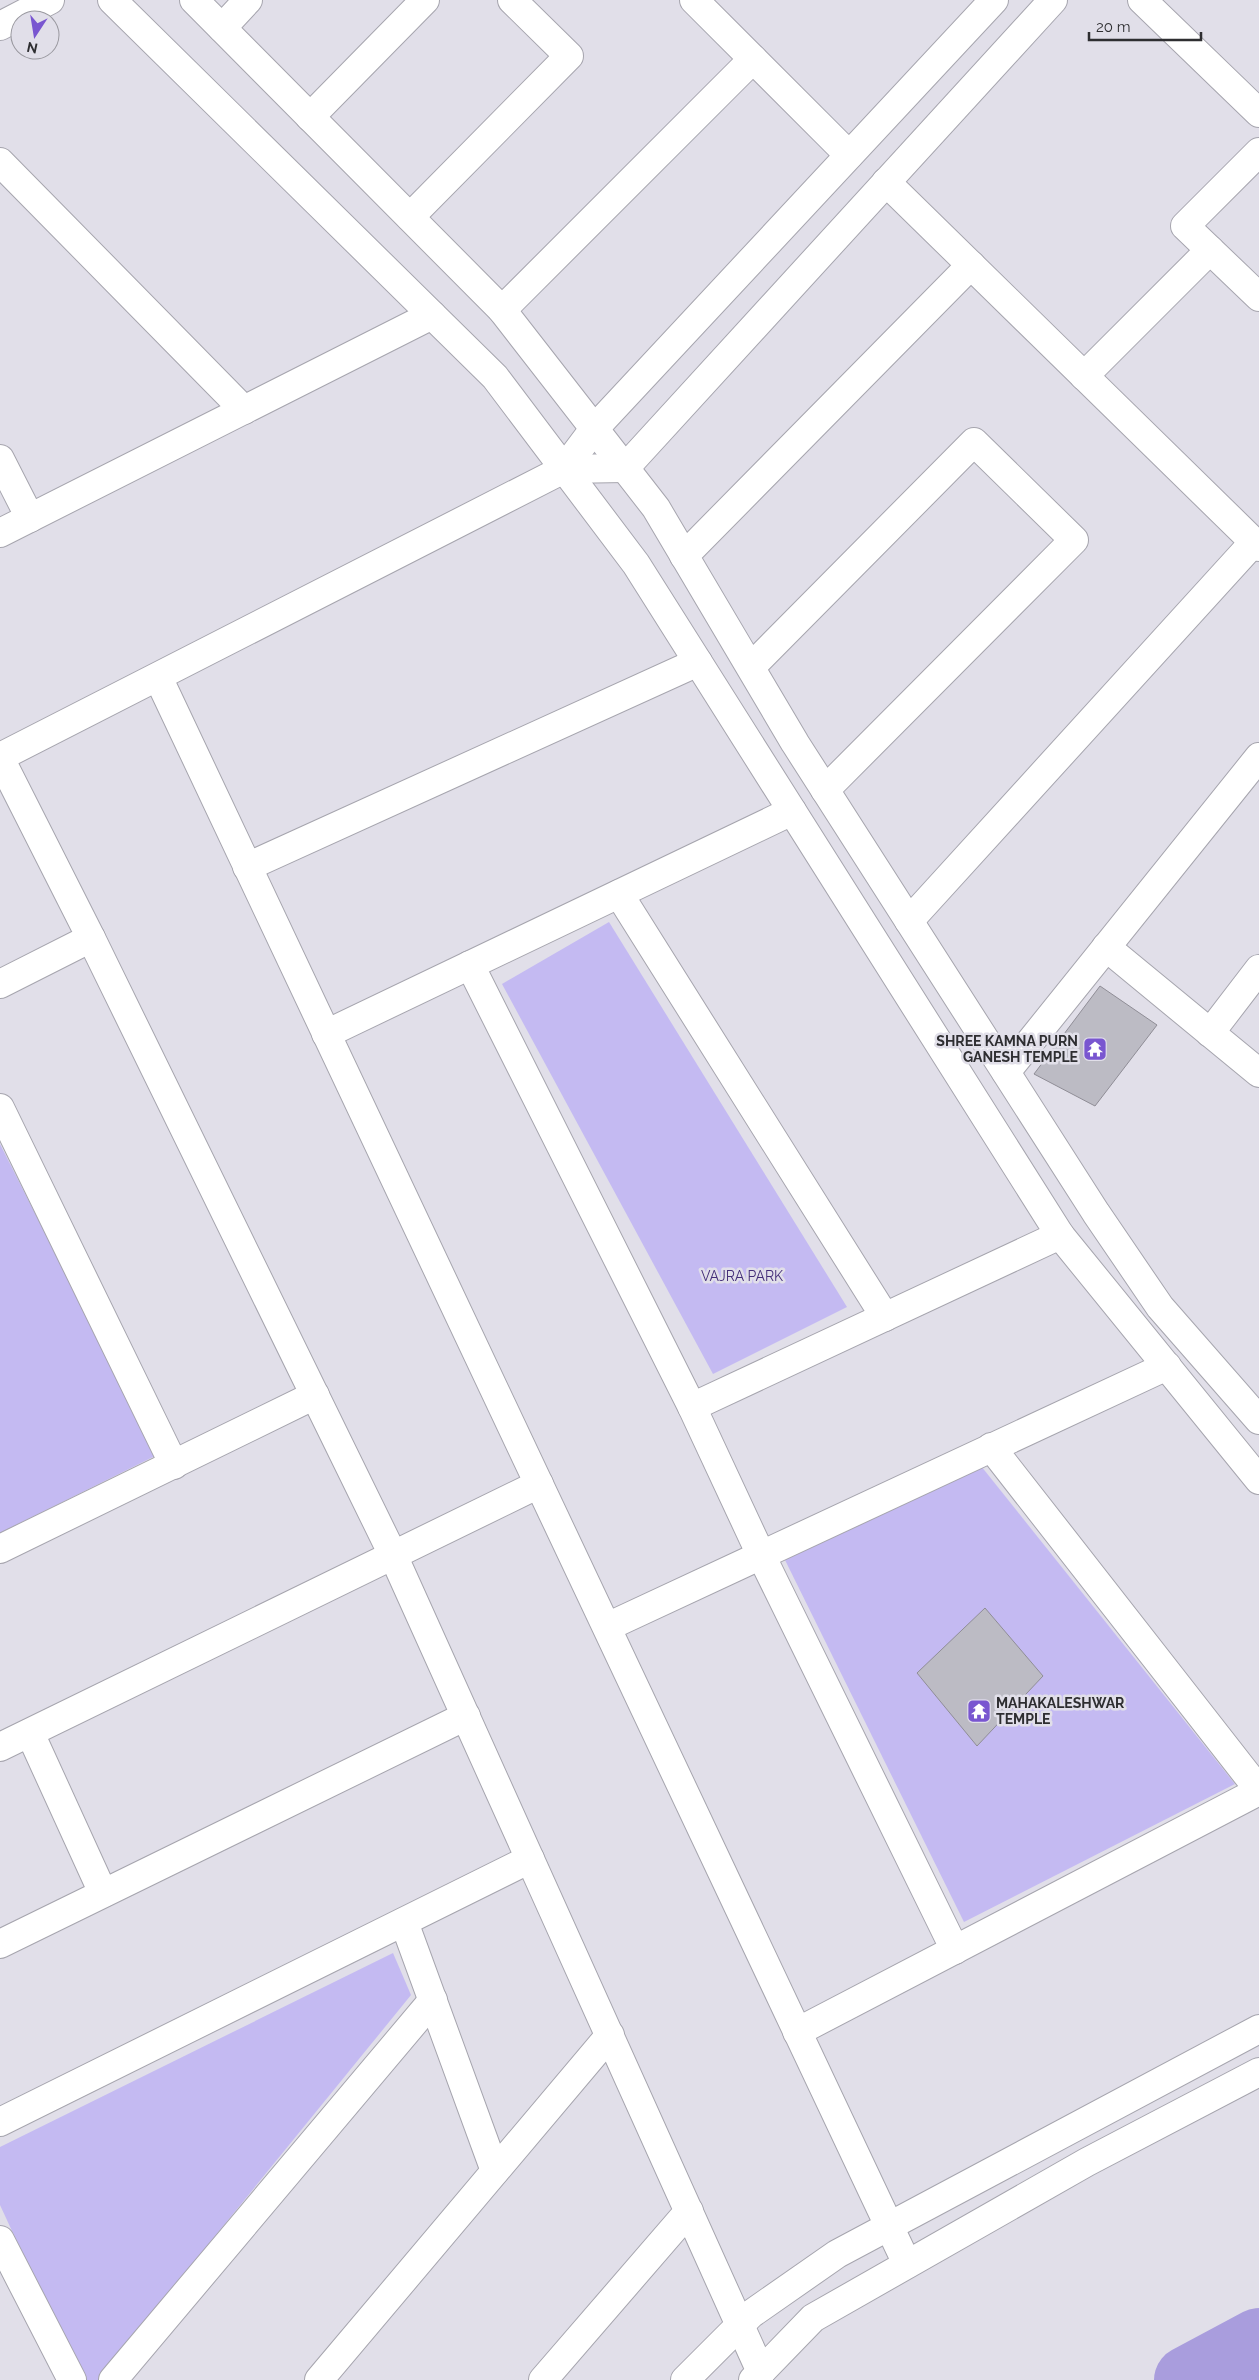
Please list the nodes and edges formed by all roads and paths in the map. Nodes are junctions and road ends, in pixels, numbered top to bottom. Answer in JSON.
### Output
{"nodes":[{"id":1,"x":50,"y":0,"type":"edge"},
{"id":2,"x":112,"y":0,"type":"edge"},
{"id":3,"x":194,"y":0,"type":"edge"},
{"id":4,"x":248,"y":0,"type":"edge"},
{"id":5,"x":425,"y":0,"type":"edge"},
{"id":6,"x":512,"y":0,"type":"edge"},
{"id":7,"x":694,"y":0,"type":"edge"},
{"id":8,"x":993,"y":0,"type":"edge"},
{"id":9,"x":1053,"y":0,"type":"edge"},
{"id":10,"x":1142,"y":0,"type":"edge"},
{"id":11,"x":0,"y":26,"type":"edge"},
{"id":12,"x":222,"y":28,"type":"junction"},
{"id":13,"x":753,"y":60,"type":"junction"},
{"id":14,"x":1259,"y":113,"type":"edge"},
{"id":15,"x":310,"y":117,"type":"junction"},
{"id":16,"x":1259,"y":152,"type":"edge"},
{"id":17,"x":849,"y":155,"type":"junction"},
{"id":18,"x":0,"y":162,"type":"edge"},
{"id":19,"x":886,"y":182,"type":"junction"},
{"id":20,"x":410,"y":217,"type":"junction"},
{"id":21,"x":1210,"y":250,"type":"junction"},
{"id":22,"x":971,"y":264,"type":"junction"},
{"id":23,"x":1259,"y":297,"type":"edge"},
{"id":24,"x":502,"y":310,"type":"junction"},
{"id":25,"x":432,"y":315,"type":"junction"},
{"id":26,"x":1084,"y":376,"type":"junction"},
{"id":27,"x":244,"y":410,"type":"junction"},
{"id":28,"x":594,"y":429,"type":"junction"},
{"id":29,"x":0,"y":459,"type":"edge"},
{"id":30,"x":625,"y":468,"type":"junction"},
{"id":31,"x":564,"y":469,"type":"junction"},
{"id":32,"x":30,"y":518,"type":"junction"},
{"id":33,"x":0,"y":533,"type":"edge"},
{"id":34,"x":1257,"y":544,"type":"edge"},
{"id":35,"x":684,"y":556,"type":"junction"},
{"id":36,"x":698,"y":662,"type":"junction"},
{"id":37,"x":750,"y":667,"type":"junction"},
{"id":38,"x":158,"y":677,"type":"junction"},
{"id":39,"x":1259,"y":757,"type":"edge"},
{"id":40,"x":0,"y":758,"type":"edge"},
{"id":41,"x":825,"y":790,"type":"junction"},
{"id":42,"x":792,"y":811,"type":"junction"},
{"id":43,"x":247,"y":866,"type":"junction"},
{"id":44,"x":619,"y":894,"type":"junction"},
{"id":45,"x":909,"y":921,"type":"junction"},
{"id":46,"x":91,"y":938,"type":"junction"},
{"id":47,"x":1106,"y":947,"type":"junction"},
{"id":48,"x":470,"y":965,"type":"junction"},
{"id":49,"x":1259,"y":969,"type":"edge"},
{"id":50,"x":0,"y":984,"type":"edge"},
{"id":51,"x":1210,"y":1033,"type":"junction"},
{"id":52,"x":326,"y":1034,"type":"junction"},
{"id":53,"x":1006,"y":1072,"type":"junction"},
{"id":54,"x":1259,"y":1074,"type":"edge"},
{"id":55,"x":0,"y":1108,"type":"edge"},
{"id":56,"x":1060,"y":1235,"type":"junction"},
{"id":57,"x":885,"y":1317,"type":"junction"},
{"id":58,"x":1166,"y":1366,"type":"junction"},
{"id":59,"x":315,"y":1395,"type":"junction"},
{"id":60,"x":692,"y":1407,"type":"junction"},
{"id":61,"x":1259,"y":1420,"type":"edge"},
{"id":62,"x":991,"y":1448,"type":"junction"},
{"id":63,"x":174,"y":1465,"type":"junction"},
{"id":64,"x":1259,"y":1480,"type":"edge"},
{"id":65,"x":539,"y":1484,"type":"junction"},
{"id":66,"x":0,"y":1550,"type":"edge"},
{"id":67,"x":393,"y":1555,"type":"junction"},
{"id":68,"x":761,"y":1555,"type":"junction"},
{"id":69,"x":607,"y":1627,"type":"junction"},
{"id":70,"x":466,"y":1716,"type":"junction"},
{"id":71,"x":30,"y":1733,"type":"junction"},
{"id":72,"x":0,"y":1747,"type":"edge"},
{"id":73,"x":1259,"y":1791,"type":"edge"},
{"id":74,"x":530,"y":1859,"type":"junction"},
{"id":75,"x":103,"y":1893,"type":"junction"},
{"id":76,"x":404,"y":1922,"type":"junction"},
{"id":77,"x":0,"y":1944,"type":"edge"},
{"id":78,"x":955,"y":1950,"type":"junction"},
{"id":79,"x":433,"y":2000,"type":"junction"},
{"id":80,"x":1259,"y":2029,"type":"edge"},
{"id":81,"x":798,"y":2032,"type":"junction"},
{"id":82,"x":610,"y":2035,"type":"junction"},
{"id":83,"x":1259,"y":2072,"type":"edge"},
{"id":84,"x":0,"y":2122,"type":"edge"},
{"id":85,"x":495,"y":2171,"type":"junction"},
{"id":86,"x":689,"y":2212,"type":"junction"},
{"id":87,"x":890,"y":2227,"type":"junction"},
{"id":88,"x":0,"y":2240,"type":"edge"},
{"id":89,"x":907,"y":2264,"type":"junction"},
{"id":90,"x":740,"y":2325,"type":"junction"},
{"id":91,"x":757,"y":2376,"type":"edge"},
{"id":92,"x":72,"y":2380,"type":"edge"},
{"id":93,"x":113,"y":2380,"type":"edge"},
{"id":94,"x":319,"y":2380,"type":"edge"},
{"id":95,"x":543,"y":2380,"type":"edge"},
{"id":96,"x":685,"y":2380,"type":"edge"}],
"edges":[{"from":1,"to":11,"type":"street"},
{"from":2,"to":25,"type":"street"},
{"from":3,"to":12,"type":"street"},
{"from":4,"to":12,"type":"street"},
{"from":5,"to":15,"type":"street"},
{"from":6,"to":20,"type":"street"},
{"from":7,"to":13,"type":"street"},
{"from":8,"to":17,"type":"street"},
{"from":9,"to":19,"type":"street"},
{"from":10,"to":14,"type":"street"},
{"from":12,"to":15,"type":"street"},
{"from":13,"to":17,"type":"street"},
{"from":13,"to":24,"type":"street"},
{"from":15,"to":20,"type":"street"},
{"from":16,"to":21,"type":"street"},
{"from":17,"to":28,"type":"street"},
{"from":18,"to":27,"type":"street"},
{"from":19,"to":22,"type":"street"},
{"from":19,"to":30,"type":"street"},
{"from":20,"to":24,"type":"street"},
{"from":21,"to":23,"type":"street"},
{"from":21,"to":26,"type":"street"},
{"from":22,"to":26,"type":"street"},
{"from":22,"to":35,"type":"street"},
{"from":24,"to":28,"type":"street"},
{"from":25,"to":27,"type":"street"},
{"from":25,"to":31,"type":"street"},
{"from":26,"to":34,"type":"street"},
{"from":27,"to":32,"type":"street"},
{"from":28,"to":30,"type":"street"},
{"from":28,"to":31,"type":"street"},
{"from":29,"to":32,"type":"street"},
{"from":30,"to":31,"type":"street"},
{"from":30,"to":35,"type":"street"},
{"from":31,"to":36,"type":"street"},
{"from":31,"to":38,"type":"street"},
{"from":32,"to":33,"type":"street"},
{"from":34,"to":45,"type":"street"},
{"from":35,"to":37,"type":"street"},
{"from":36,"to":42,"type":"street"},
{"from":36,"to":43,"type":"street"},
{"from":37,"to":41,"type":"street"},
{"from":37,"to":41,"type":"street"},
{"from":38,"to":40,"type":"street"},
{"from":38,"to":43,"type":"street"},
{"from":39,"to":47,"type":"street"},
{"from":40,"to":46,"type":"street"},
{"from":41,"to":45,"type":"street"},
{"from":42,"to":44,"type":"street"},
{"from":42,"to":56,"type":"street"},
{"from":43,"to":52,"type":"street"},
{"from":44,"to":48,"type":"street"},
{"from":44,"to":57,"type":"street"},
{"from":45,"to":53,"type":"street"},
{"from":46,"to":50,"type":"street"},
{"from":46,"to":59,"type":"street"},
{"from":47,"to":51,"type":"street"},
{"from":47,"to":53,"type":"street"},
{"from":48,"to":52,"type":"street"},
{"from":48,"to":60,"type":"street"},
{"from":49,"to":51,"type":"street"},
{"from":51,"to":54,"type":"street"},
{"from":52,"to":65,"type":"street"},
{"from":53,"to":61,"type":"street"},
{"from":55,"to":63,"type":"street"},
{"from":56,"to":57,"type":"street"},
{"from":56,"to":58,"type":"street"},
{"from":57,"to":60,"type":"street"},
{"from":58,"to":62,"type":"street"},
{"from":58,"to":64,"type":"street"},
{"from":59,"to":63,"type":"street"},
{"from":59,"to":67,"type":"street"},
{"from":60,"to":68,"type":"street"},
{"from":62,"to":68,"type":"street"},
{"from":62,"to":73,"type":"street"},
{"from":63,"to":66,"type":"street"},
{"from":65,"to":67,"type":"street"},
{"from":65,"to":69,"type":"street"},
{"from":67,"to":70,"type":"street"},
{"from":67,"to":71,"type":"street"},
{"from":68,"to":69,"type":"street"},
{"from":68,"to":78,"type":"street"},
{"from":69,"to":81,"type":"street"},
{"from":70,"to":74,"type":"street"},
{"from":70,"to":75,"type":"street"},
{"from":71,"to":72,"type":"street"},
{"from":71,"to":75,"type":"street"},
{"from":73,"to":78,"type":"street"},
{"from":74,"to":76,"type":"street"},
{"from":74,"to":82,"type":"street"},
{"from":75,"to":77,"type":"street"},
{"from":76,"to":79,"type":"street"},
{"from":76,"to":84,"type":"street"},
{"from":78,"to":81,"type":"street"},
{"from":79,"to":85,"type":"street"},
{"from":79,"to":93,"type":"street"},
{"from":80,"to":87,"type":"street"},
{"from":81,"to":87,"type":"street"},
{"from":82,"to":85,"type":"street"},
{"from":82,"to":86,"type":"street"},
{"from":83,"to":89,"type":"street"},
{"from":85,"to":94,"type":"street"},
{"from":86,"to":90,"type":"street"},
{"from":86,"to":95,"type":"street"},
{"from":87,"to":89,"type":"street"},
{"from":87,"to":90,"type":"street"},
{"from":88,"to":92,"type":"street"},
{"from":89,"to":91,"type":"street"},
{"from":90,"to":91,"type":"street"},
{"from":90,"to":96,"type":"street"}]}
